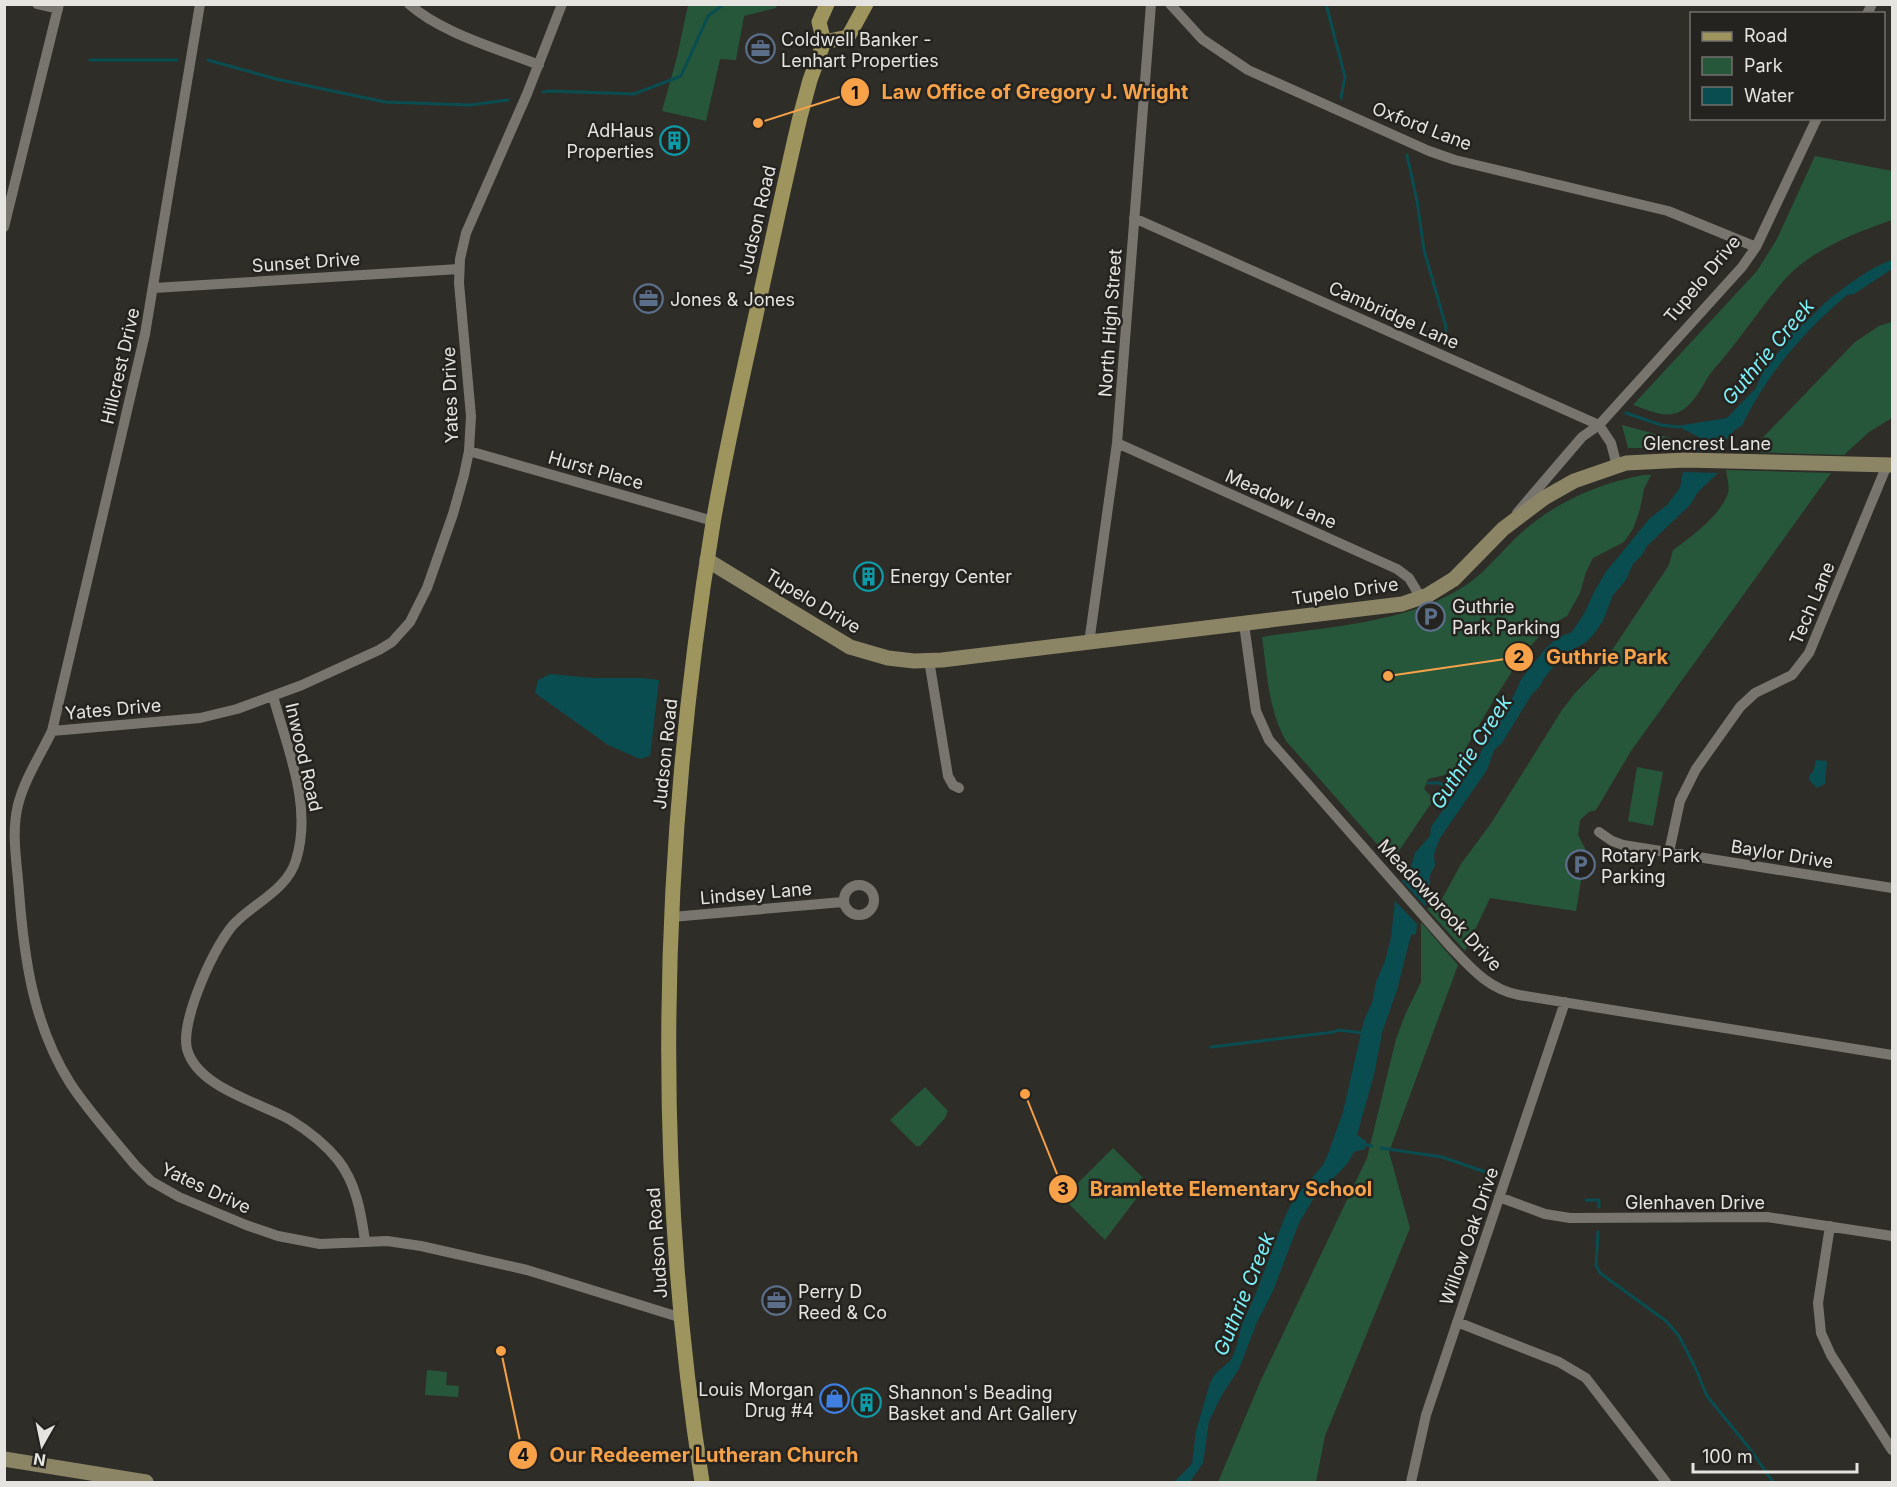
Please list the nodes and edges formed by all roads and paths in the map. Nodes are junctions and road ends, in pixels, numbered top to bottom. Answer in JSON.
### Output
{"nodes":[{"id":1,"x":37,"y":4,"type":"edge"},
{"id":2,"x":200,"y":4,"type":"edge"},
{"id":3,"x":409,"y":4,"type":"edge"},
{"id":4,"x":562,"y":4,"type":"edge"},
{"id":5,"x":825,"y":4,"type":"edge"},
{"id":6,"x":858,"y":4,"type":"edge"},
{"id":7,"x":866,"y":4,"type":"edge"},
{"id":8,"x":1151,"y":4,"type":"edge"},
{"id":9,"x":1170,"y":4,"type":"edge"},
{"id":10,"x":59,"y":7,"type":"edge"},
{"id":11,"x":848,"y":37,"type":"junction"},
{"id":12,"x":824,"y":42,"type":"junction"},
{"id":13,"x":539,"y":65,"type":"junction"},
{"id":14,"x":1816,"y":120,"type":"edge"},
{"id":15,"x":1134,"y":218,"type":"junction"},
{"id":16,"x":4,"y":227,"type":"edge"},
{"id":17,"x":1756,"y":247,"type":"junction"},
{"id":18,"x":459,"y":269,"type":"junction"},
{"id":19,"x":154,"y":288,"type":"junction"},
{"id":20,"x":1599,"y":425,"type":"junction"},
{"id":21,"x":1117,"y":444,"type":"junction"},
{"id":22,"x":469,"y":451,"type":"junction"},
{"id":23,"x":1890,"y":465,"type":"edge"},
{"id":24,"x":1617,"y":466,"type":"junction"},
{"id":25,"x":714,"y":521,"type":"junction"},
{"id":26,"x":1503,"y":529,"type":"junction"},
{"id":27,"x":707,"y":560,"type":"junction"},
{"id":28,"x":1421,"y":598,"type":"junction"},
{"id":29,"x":1244,"y":624,"type":"junction"},
{"id":30,"x":1089,"y":643,"type":"junction"},
{"id":31,"x":929,"y":660,"type":"junction"},
{"id":32,"x":273,"y":696,"type":"junction"},
{"id":33,"x":52,"y":731,"type":"junction"},
{"id":34,"x":958,"y":788,"type":"dead end"},
{"id":35,"x":1599,"y":832,"type":"dead end"},
{"id":36,"x":1669,"y":852,"type":"junction"},
{"id":37,"x":1893,"y":888,"type":"edge"},
{"id":38,"x":843,"y":902,"type":"dead end"},
{"id":39,"x":672,"y":917,"type":"junction"},
{"id":40,"x":1565,"y":1002,"type":"junction"},
{"id":41,"x":1893,"y":1055,"type":"edge"},
{"id":42,"x":1499,"y":1197,"type":"junction"},
{"id":43,"x":1830,"y":1226,"type":"junction"},
{"id":44,"x":1893,"y":1236,"type":"edge"},
{"id":45,"x":365,"y":1241,"type":"junction"},
{"id":46,"x":682,"y":1318,"type":"junction"},
{"id":47,"x":1457,"y":1322,"type":"junction"},
{"id":48,"x":1893,"y":1450,"type":"edge"},
{"id":49,"x":4,"y":1458,"type":"edge"},
{"id":50,"x":146,"y":1482,"type":"edge"},
{"id":51,"x":702,"y":1482,"type":"edge"},
{"id":52,"x":1411,"y":1482,"type":"edge"},
{"id":53,"x":1666,"y":1482,"type":"edge"}],
"edges":[{"from":1,"to":10,"type":"street"},
{"from":2,"to":19,"type":"street","name":"Hillcrest Drive"},
{"from":3,"to":13,"type":"street"},
{"from":4,"to":13,"type":"street","name":"Yates Drive"},
{"from":5,"to":12,"type":"main road"},
{"from":6,"to":11,"type":"street"},
{"from":7,"to":11,"type":"main road"},
{"from":8,"to":15,"type":"street","name":"North High Street"},
{"from":9,"to":17,"type":"street","name":"Oxford Lane"},
{"from":10,"to":16,"type":"street"},
{"from":11,"to":12,"type":"main road"},
{"from":12,"to":25,"type":"main road","name":"Judson Road"},
{"from":13,"to":18,"type":"street","name":"Yates Drive"},
{"from":14,"to":17,"type":"street","name":"Tupelo Drive"},
{"from":15,"to":20,"type":"street","name":"Cambridge Lane"},
{"from":15,"to":21,"type":"street","name":"North High Street"},
{"from":17,"to":20,"type":"street","name":"Tupelo Drive"},
{"from":18,"to":19,"type":"street","name":"Sunset Drive"},
{"from":18,"to":22,"type":"street","name":"Yates Drive"},
{"from":19,"to":33,"type":"street","name":"Hillcrest Drive"},
{"from":20,"to":24,"type":"street"},
{"from":20,"to":26,"type":"street","name":"Tupelo Drive"},
{"from":21,"to":28,"type":"street","name":"Meadow Lane"},
{"from":21,"to":30,"type":"street","name":"North High Street"},
{"from":22,"to":25,"type":"street","name":"Hurst Place"},
{"from":22,"to":32,"type":"street","name":"Yates Drive"},
{"from":23,"to":24,"type":"street","name":"Glencrest Lane"},
{"from":23,"to":36,"type":"street","name":"Tech Lane"},
{"from":24,"to":26,"type":"street","name":"Glencrest Lane"},
{"from":25,"to":27,"type":"main road","name":"Judson Road"},
{"from":26,"to":28,"type":"street","name":"Tupelo Drive"},
{"from":27,"to":31,"type":"street","name":"Tupelo Drive"},
{"from":27,"to":39,"type":"main road","name":"Judson Road"},
{"from":28,"to":29,"type":"street","name":"Tupelo Drive"},
{"from":29,"to":30,"type":"street","name":"Tupelo Drive"},
{"from":29,"to":40,"type":"street","name":"Meadowbrook Drive"},
{"from":30,"to":31,"type":"street","name":"Tupelo Drive"},
{"from":31,"to":34,"type":"street"},
{"from":32,"to":33,"type":"street","name":"Yates Drive"},
{"from":32,"to":45,"type":"street","name":"Inwood Road"},
{"from":33,"to":45,"type":"street","name":"Yates Drive"},
{"from":35,"to":36,"type":"street","name":"Baylor Drive"},
{"from":36,"to":37,"type":"street","name":"Baylor Drive"},
{"from":38,"to":39,"type":"street","name":"Lindsey Lane"},
{"from":39,"to":46,"type":"main road","name":"Judson Road"},
{"from":40,"to":41,"type":"street","name":"Meadowbrook Drive"},
{"from":40,"to":42,"type":"street","name":"Willow Oak Drive"},
{"from":42,"to":43,"type":"street","name":"Glenhaven Drive"},
{"from":42,"to":47,"type":"street","name":"Willow Oak Drive"},
{"from":43,"to":44,"type":"street","name":"Glenhaven Drive"},
{"from":43,"to":48,"type":"street"},
{"from":45,"to":46,"type":"street","name":"Yates Drive"},
{"from":46,"to":51,"type":"main road","name":"Judson Road"},
{"from":47,"to":52,"type":"street","name":"Willow Oak Drive"},
{"from":47,"to":53,"type":"street"},
{"from":49,"to":50,"type":"street"}]}
